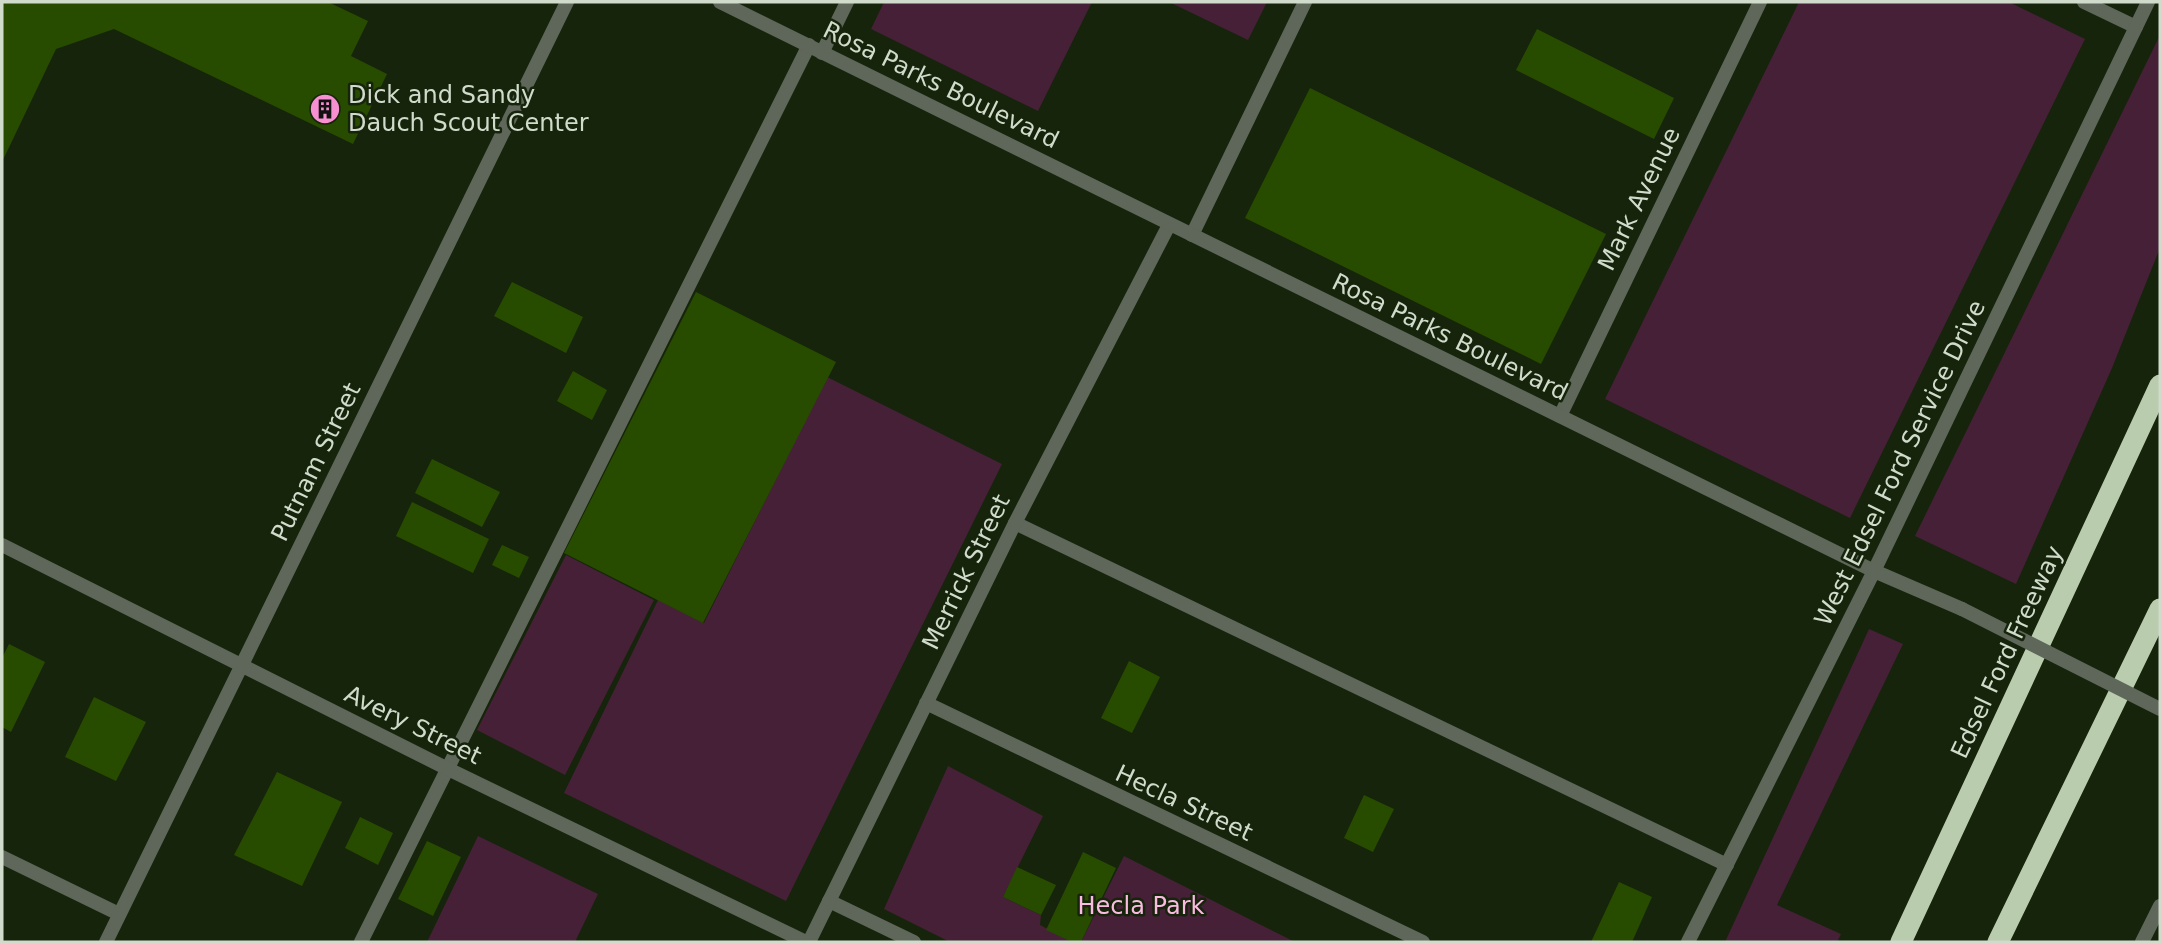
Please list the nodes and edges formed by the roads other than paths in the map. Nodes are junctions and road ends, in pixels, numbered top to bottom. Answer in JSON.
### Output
{"nodes":[{"id":1,"x":567,"y":2,"type":"edge"},
{"id":2,"x":720,"y":2,"type":"edge"},
{"id":3,"x":847,"y":2,"type":"edge"},
{"id":4,"x":1305,"y":2,"type":"edge"},
{"id":5,"x":1760,"y":2,"type":"edge"},
{"id":6,"x":2084,"y":2,"type":"edge"},
{"id":7,"x":2148,"y":2,"type":"edge"},
{"id":8,"x":2136,"y":27,"type":"junction"},
{"id":9,"x":815,"y":49,"type":"junction"},
{"id":10,"x":1169,"y":225,"type":"junction"},
{"id":11,"x":1192,"y":235,"type":"junction"},
{"id":12,"x":2160,"y":385,"type":"edge"},
{"id":13,"x":1560,"y":416,"type":"junction"},
{"id":14,"x":1015,"y":523,"type":"junction"},
{"id":15,"x":2,"y":545,"type":"edge"},
{"id":16,"x":1874,"y":572,"type":"junction"},
{"id":17,"x":2160,"y":609,"type":"edge"},
{"id":18,"x":242,"y":664,"type":"junction"},
{"id":19,"x":926,"y":703,"type":"junction"},
{"id":20,"x":2160,"y":709,"type":"edge"},
{"id":21,"x":446,"y":768,"type":"junction"},
{"id":22,"x":2,"y":857,"type":"edge"},
{"id":23,"x":1727,"y":865,"type":"junction"},
{"id":24,"x":829,"y":901,"type":"junction"},
{"id":25,"x":2160,"y":906,"type":"edge"},
{"id":26,"x":119,"y":914,"type":"junction"},
{"id":27,"x":1905,"y":933,"type":"edge"},
{"id":28,"x":106,"y":942,"type":"edge"},
{"id":29,"x":361,"y":942,"type":"edge"},
{"id":30,"x":808,"y":942,"type":"edge"},
{"id":31,"x":914,"y":942,"type":"edge"},
{"id":32,"x":1423,"y":942,"type":"edge"},
{"id":33,"x":1688,"y":942,"type":"edge"},
{"id":34,"x":1894,"y":942,"type":"edge"},
{"id":35,"x":1998,"y":942,"type":"edge"},
{"id":36,"x":2142,"y":942,"type":"edge"}],
"edges":[{"from":1,"to":18,"type":"street","name":"Putnam Street"},
{"from":2,"to":9,"type":"street","name":"Rosa Parks Boulevard"},
{"from":3,"to":9,"type":"street"},
{"from":4,"to":11,"type":"street"},
{"from":5,"to":13,"type":"street","name":"Mark Avenue"},
{"from":6,"to":8,"type":"street"},
{"from":7,"to":8,"type":"street","name":"West Edsel Ford Service Drive"},
{"from":8,"to":16,"type":"street","name":"West Edsel Ford Service Drive"},
{"from":9,"to":10,"type":"street","name":"Rosa Parks Boulevard"},
{"from":9,"to":21,"type":"street"},
{"from":10,"to":11,"type":"street","name":"Rosa Parks Boulevard"},
{"from":10,"to":14,"type":"street","name":"Merrick Street"},
{"from":11,"to":13,"type":"street","name":"Rosa Parks Boulevard"},
{"from":12,"to":27,"type":"highway","name":"Edsel Ford Freeway"},
{"from":13,"to":16,"type":"street","name":"Rosa Parks Boulevard"},
{"from":14,"to":19,"type":"street","name":"Merrick Street"},
{"from":14,"to":23,"type":"street"},
{"from":15,"to":18,"type":"street","name":"Avery Street"},
{"from":16,"to":20,"type":"street","name":"Rosa Parks Boulevard","bridge":true},
{"from":16,"to":23,"type":"street","name":"West Edsel Ford Service Drive"},
{"from":17,"to":35,"type":"highway"},
{"from":18,"to":21,"type":"street","name":"Avery Street"},
{"from":18,"to":26,"type":"street","name":"Putnam Street"},
{"from":19,"to":24,"type":"street","name":"Merrick Street"},
{"from":19,"to":32,"type":"street","name":"Hecla Street"},
{"from":21,"to":29,"type":"street"},
{"from":21,"to":30,"type":"street","name":"Avery Street"},
{"from":22,"to":26,"type":"street"},
{"from":23,"to":33,"type":"street","name":"West Edsel Ford Service Drive"},
{"from":24,"to":30,"type":"street","name":"Merrick Street"},
{"from":24,"to":31,"type":"street"},
{"from":25,"to":36,"type":"street"},
{"from":26,"to":28,"type":"street","name":"Putnam Street"},
{"from":27,"to":34,"type":"highway","name":"Edsel Ford Freeway"}]}
